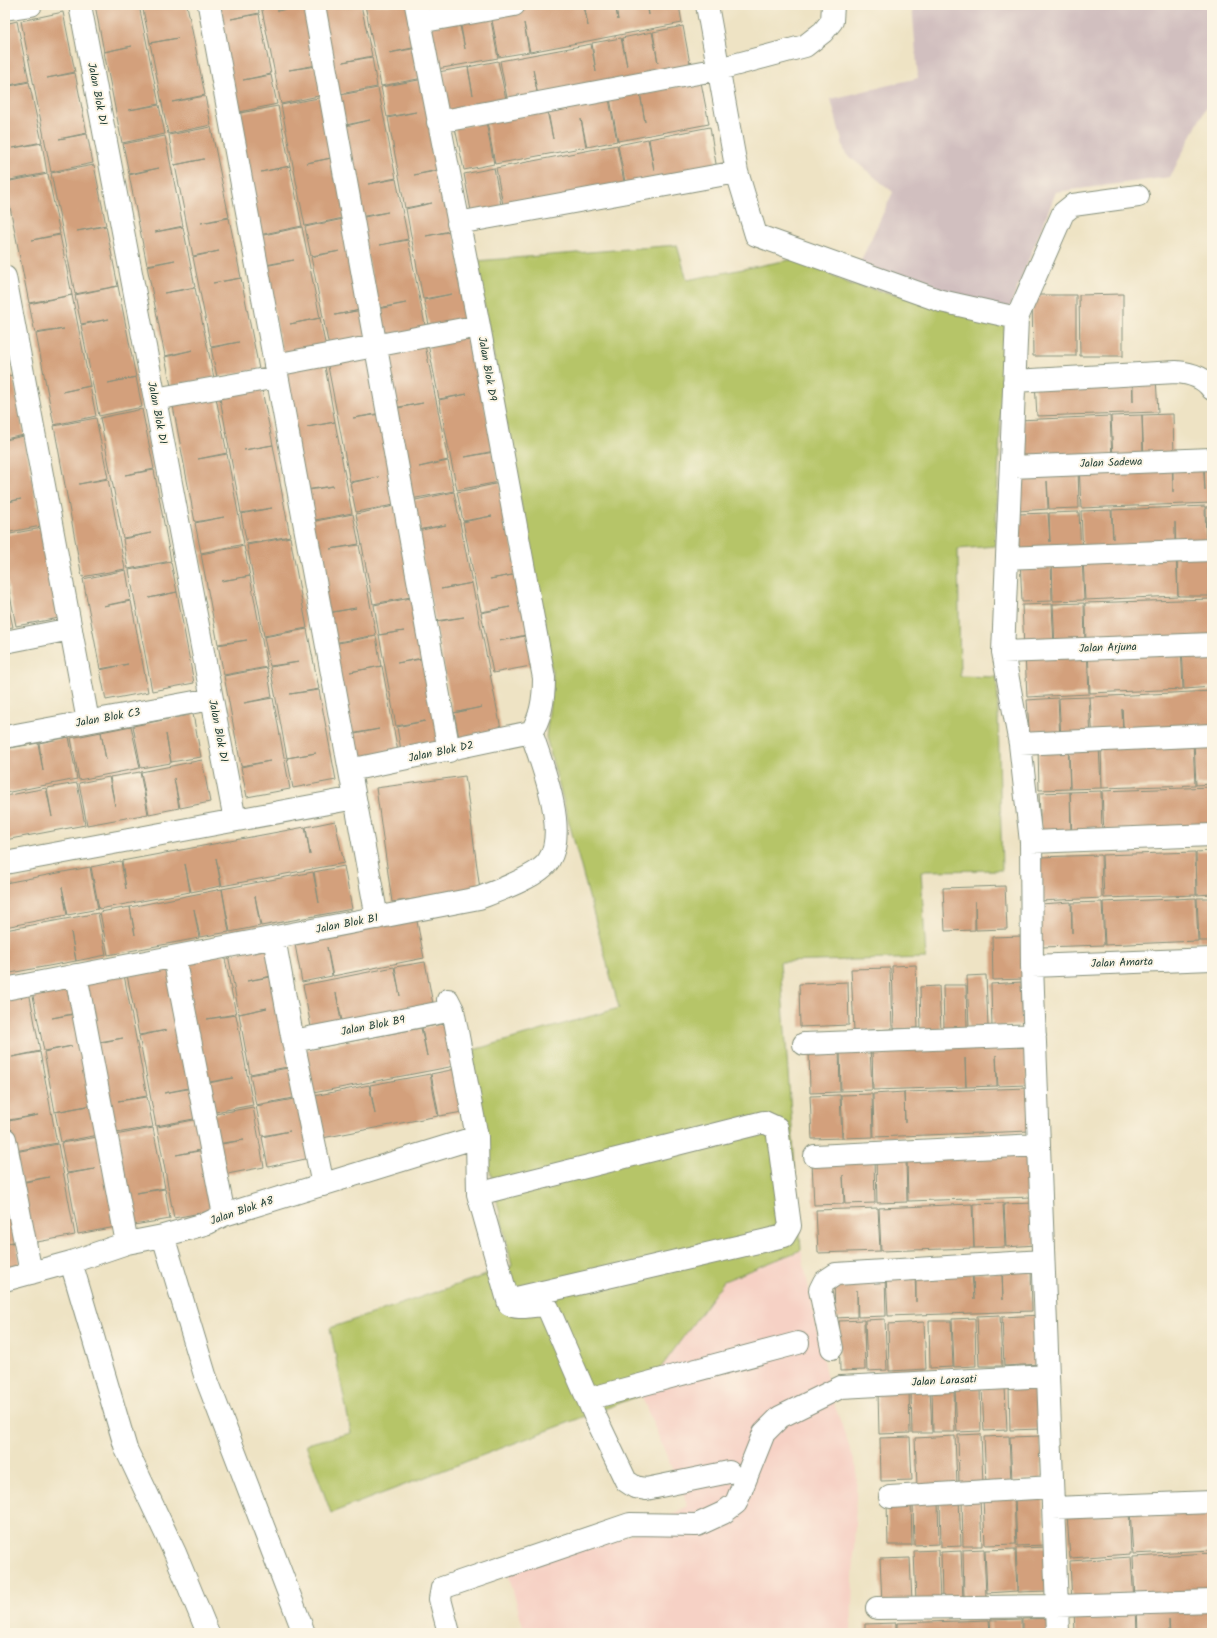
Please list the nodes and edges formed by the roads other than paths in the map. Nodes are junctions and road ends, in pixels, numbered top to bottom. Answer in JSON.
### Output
{"nodes":[{"id":1,"x":31,"y":5,"type":"edge"},
{"id":2,"x":80,"y":5,"type":"edge"},
{"id":3,"x":209,"y":5,"type":"edge"},
{"id":4,"x":314,"y":5,"type":"edge"},
{"id":5,"x":514,"y":5,"type":"edge"},
{"id":6,"x":707,"y":5,"type":"edge"},
{"id":7,"x":833,"y":5,"type":"edge"},
{"id":8,"x":5,"y":9,"type":"edge"},
{"id":9,"x":417,"y":14,"type":"edge"},
{"id":10,"x":719,"y":69,"type":"junction"},
{"id":11,"x":438,"y":122,"type":"junction"},
{"id":12,"x":737,"y":172,"type":"junction"},
{"id":13,"x":1138,"y":196,"type":"dead end"},
{"id":14,"x":458,"y":223,"type":"junction"},
{"id":15,"x":5,"y":277,"type":"edge"},
{"id":16,"x":1017,"y":318,"type":"junction"},
{"id":17,"x":479,"y":326,"type":"junction"},
{"id":18,"x":376,"y":346,"type":"junction"},
{"id":19,"x":13,"y":362,"type":"edge"},
{"id":20,"x":276,"y":371,"type":"junction"},
{"id":21,"x":1014,"y":381,"type":"junction"},
{"id":22,"x":1212,"y":389,"type":"edge"},
{"id":23,"x":155,"y":399,"type":"junction"},
{"id":24,"x":1212,"y":459,"type":"edge"},
{"id":25,"x":1011,"y":467,"type":"junction"},
{"id":26,"x":1212,"y":550,"type":"edge"},
{"id":27,"x":1007,"y":558,"type":"junction"},
{"id":28,"x":71,"y":629,"type":"junction"},
{"id":29,"x":5,"y":642,"type":"edge"},
{"id":30,"x":1212,"y":644,"type":"edge"},
{"id":31,"x":1003,"y":652,"type":"junction"},
{"id":32,"x":211,"y":699,"type":"junction"},
{"id":33,"x":88,"y":721,"type":"junction"},
{"id":34,"x":531,"y":732,"type":"junction"},
{"id":35,"x":1212,"y":735,"type":"edge"},
{"id":36,"x":5,"y":737,"type":"edge"},
{"id":37,"x":1020,"y":744,"type":"junction"},
{"id":38,"x":449,"y":751,"type":"junction"},
{"id":39,"x":350,"y":770,"type":"junction"},
{"id":40,"x":355,"y":798,"type":"junction"},
{"id":41,"x":235,"y":820,"type":"junction"},
{"id":42,"x":1212,"y":835,"type":"edge"},
{"id":43,"x":1031,"y":842,"type":"junction"},
{"id":44,"x":5,"y":863,"type":"edge"},
{"id":45,"x":377,"y":918,"type":"junction"},
{"id":46,"x":274,"y":938,"type":"junction"},
{"id":47,"x":174,"y":957,"type":"junction"},
{"id":48,"x":1212,"y":959,"type":"edge"},
{"id":49,"x":1032,"y":966,"type":"junction"},
{"id":50,"x":76,"y":975,"type":"junction"},
{"id":51,"x":5,"y":989,"type":"edge"},
{"id":52,"x":1035,"y":1035,"type":"junction"},
{"id":53,"x":293,"y":1041,"type":"junction"},
{"id":54,"x":804,"y":1044,"type":"dead end"},
{"id":55,"x":477,"y":1137,"type":"junction"},
{"id":56,"x":5,"y":1139,"type":"edge"},
{"id":57,"x":1039,"y":1145,"type":"junction"},
{"id":58,"x":815,"y":1156,"type":"dead end"},
{"id":59,"x":323,"y":1185,"type":"junction"},
{"id":60,"x":478,"y":1194,"type":"junction"},
{"id":61,"x":224,"y":1216,"type":"junction"},
{"id":62,"x":163,"y":1236,"type":"junction"},
{"id":63,"x":127,"y":1243,"type":"junction"},
{"id":64,"x":1043,"y":1261,"type":"junction"},
{"id":65,"x":71,"y":1262,"type":"junction"},
{"id":66,"x":31,"y":1273,"type":"junction"},
{"id":67,"x":5,"y":1280,"type":"edge"},
{"id":68,"x":508,"y":1300,"type":"junction"},
{"id":69,"x":798,"y":1343,"type":"dead end"},
{"id":70,"x":832,"y":1348,"type":"dead end"},
{"id":71,"x":1048,"y":1376,"type":"junction"},
{"id":72,"x":588,"y":1399,"type":"junction"},
{"id":73,"x":730,"y":1472,"type":"dead end"},
{"id":74,"x":890,"y":1497,"type":"dead end"},
{"id":75,"x":1053,"y":1498,"type":"junction"},
{"id":76,"x":1212,"y":1502,"type":"edge"},
{"id":77,"x":1212,"y":1601,"type":"edge"},
{"id":78,"x":1057,"y":1606,"type":"junction"},
{"id":79,"x":878,"y":1608,"type":"dead end"},
{"id":80,"x":208,"y":1633,"type":"edge"},
{"id":81,"x":304,"y":1633,"type":"edge"},
{"id":82,"x":449,"y":1633,"type":"edge"},
{"id":83,"x":1058,"y":1633,"type":"edge"}],
"edges":[{"from":1,"to":8,"type":"street"},
{"from":2,"to":23,"type":"street","name":"Jalan Blok D1"},
{"from":3,"to":20,"type":"street"},
{"from":4,"to":18,"type":"street"},
{"from":5,"to":9,"type":"street"},
{"from":6,"to":10,"type":"street"},
{"from":7,"to":10,"type":"street"},
{"from":9,"to":11,"type":"street","name":"Jalan Blok D9"},
{"from":10,"to":11,"type":"street"},
{"from":10,"to":12,"type":"street"},
{"from":11,"to":14,"type":"street","name":"Jalan Blok D9"},
{"from":12,"to":14,"type":"street"},
{"from":12,"to":16,"type":"street"},
{"from":13,"to":16,"type":"street"},
{"from":14,"to":17,"type":"street","name":"Jalan Blok D9"},
{"from":15,"to":19,"type":"street"},
{"from":16,"to":21,"type":"street"},
{"from":17,"to":18,"type":"street"},
{"from":17,"to":34,"type":"street","name":"Jalan Blok D9"},
{"from":18,"to":20,"type":"street"},
{"from":18,"to":38,"type":"street"},
{"from":19,"to":28,"type":"street"},
{"from":20,"to":23,"type":"street"},
{"from":20,"to":39,"type":"street"},
{"from":21,"to":22,"type":"street"},
{"from":21,"to":25,"type":"street"},
{"from":23,"to":32,"type":"street","name":"Jalan Blok D1"},
{"from":24,"to":25,"type":"street","name":"Jalan Sadewa"},
{"from":25,"to":27,"type":"street"},
{"from":26,"to":27,"type":"street"},
{"from":27,"to":31,"type":"street"},
{"from":28,"to":29,"type":"street"},
{"from":28,"to":33,"type":"street"},
{"from":30,"to":31,"type":"street","name":"Jalan Arjuna"},
{"from":31,"to":37,"type":"street"},
{"from":32,"to":33,"type":"street","name":"Jalan Blok C3"},
{"from":32,"to":41,"type":"street","name":"Jalan Blok D1"},
{"from":33,"to":36,"type":"street","name":"Jalan Blok C3"},
{"from":34,"to":38,"type":"street","name":"Jalan Blok D2"},
{"from":34,"to":45,"type":"street","name":"Jalan Blok B1"},
{"from":35,"to":37,"type":"street"},
{"from":37,"to":43,"type":"street"},
{"from":38,"to":39,"type":"street","name":"Jalan Blok D2"},
{"from":39,"to":40,"type":"street"},
{"from":40,"to":41,"type":"street"},
{"from":40,"to":45,"type":"street"},
{"from":41,"to":44,"type":"street"},
{"from":42,"to":43,"type":"street"},
{"from":43,"to":49,"type":"street"},
{"from":45,"to":46,"type":"street","name":"Jalan Blok B1"},
{"from":46,"to":47,"type":"street","name":"Jalan Blok B1"},
{"from":46,"to":53,"type":"street"},
{"from":47,"to":50,"type":"street","name":"Jalan Blok B1"},
{"from":47,"to":61,"type":"street"},
{"from":48,"to":49,"type":"street","name":"Jalan Amarta"},
{"from":49,"to":52,"type":"street"},
{"from":50,"to":51,"type":"street","name":"Jalan Blok B1"},
{"from":50,"to":63,"type":"street"},
{"from":52,"to":54,"type":"street"},
{"from":52,"to":57,"type":"street"},
{"from":53,"to":55,"type":"street","name":"Jalan Blok B9"},
{"from":53,"to":59,"type":"street"},
{"from":55,"to":59,"type":"street","name":"Jalan Blok A8"},
{"from":55,"to":60,"type":"street"},
{"from":56,"to":66,"type":"street"},
{"from":57,"to":58,"type":"street"},
{"from":57,"to":64,"type":"street"},
{"from":59,"to":61,"type":"street","name":"Jalan Blok A8"},
{"from":60,"to":68,"type":"street"},
{"from":60,"to":68,"type":"street"},
{"from":61,"to":62,"type":"street","name":"Jalan Blok A8"},
{"from":62,"to":63,"type":"street","name":"Jalan Blok A8"},
{"from":62,"to":81,"type":"street"},
{"from":63,"to":65,"type":"street","name":"Jalan Blok A8"},
{"from":64,"to":70,"type":"street"},
{"from":64,"to":71,"type":"street"},
{"from":65,"to":66,"type":"street","name":"Jalan Blok A8"},
{"from":65,"to":80,"type":"street"},
{"from":66,"to":67,"type":"street","name":"Jalan Blok A8"},
{"from":68,"to":72,"type":"street"},
{"from":69,"to":72,"type":"street"},
{"from":71,"to":75,"type":"street"},
{"from":71,"to":82,"type":"street","name":"Jalan Larasati"},
{"from":72,"to":73,"type":"street"},
{"from":74,"to":75,"type":"street"},
{"from":75,"to":76,"type":"street"},
{"from":75,"to":78,"type":"street"},
{"from":77,"to":78,"type":"street"},
{"from":78,"to":79,"type":"street"},
{"from":78,"to":83,"type":"street"}]}
